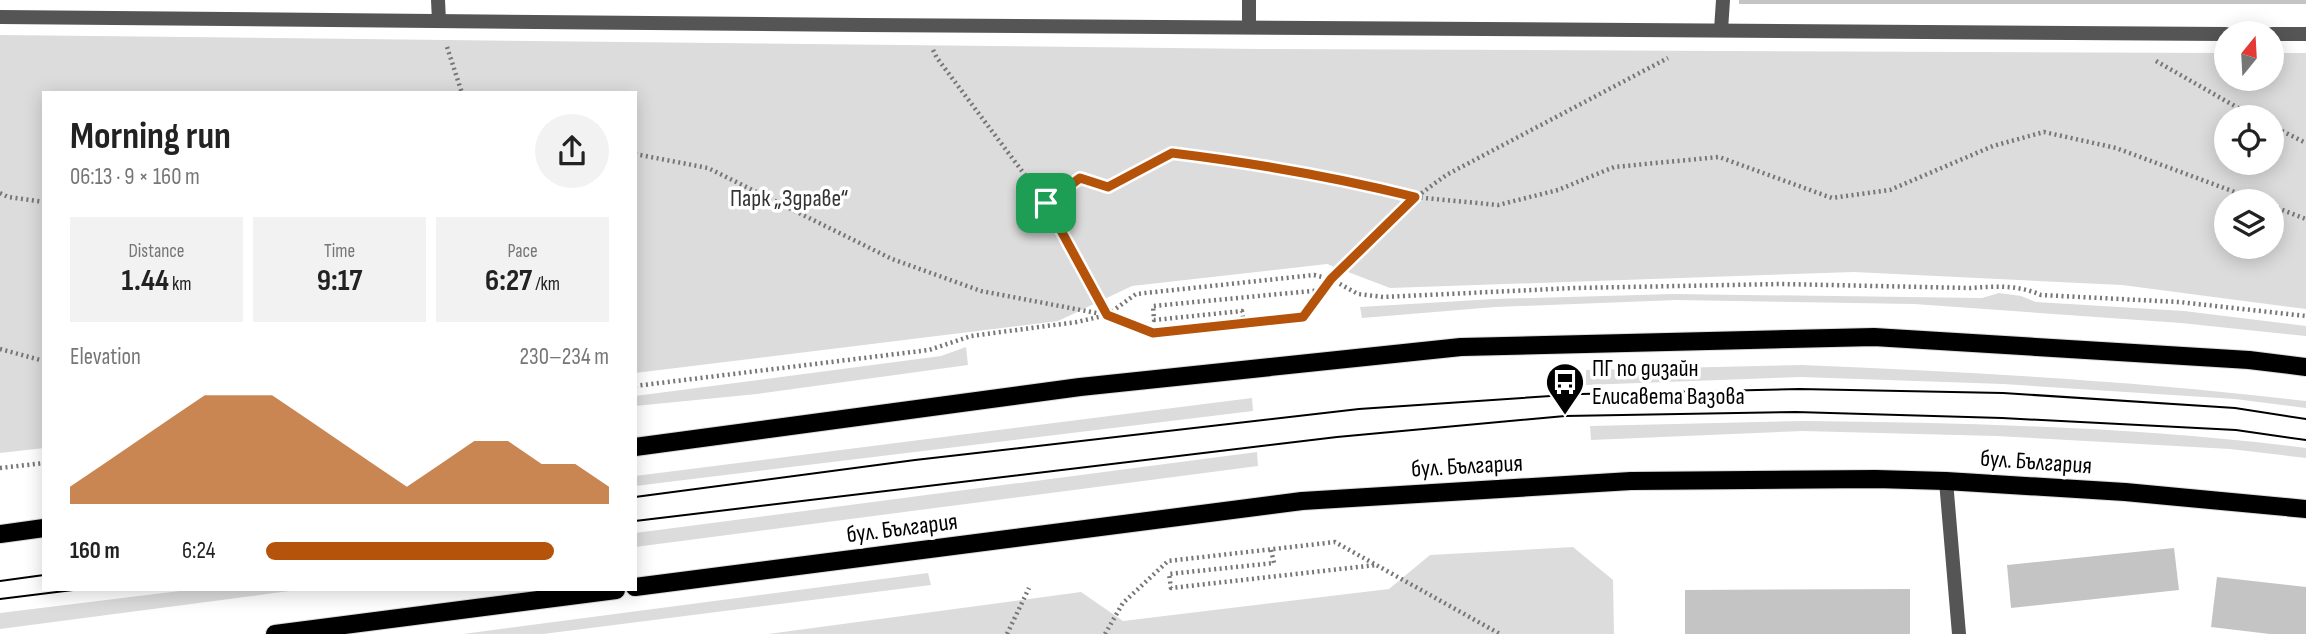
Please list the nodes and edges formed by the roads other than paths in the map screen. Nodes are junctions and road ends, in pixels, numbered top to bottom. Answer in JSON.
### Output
{"nodes":[{"id":1,"x":438,"y":0,"type":"edge"},
{"id":2,"x":1249,"y":0,"type":"edge"},
{"id":3,"x":1723,"y":0,"type":"edge"},
{"id":4,"x":0,"y":17,"type":"edge"},
{"id":5,"x":439,"y":21,"type":"junction"},
{"id":6,"x":1250,"y":27,"type":"junction"},
{"id":7,"x":1721,"y":30,"type":"junction"},
{"id":8,"x":2214,"y":34,"type":"edge"},
{"id":9,"x":2284,"y":34,"type":"edge"},
{"id":10,"x":2306,"y":34,"type":"edge"},
{"id":11,"x":2306,"y":367,"type":"edge"},
{"id":12,"x":637,"y":447,"type":"edge"},
{"id":13,"x":1946,"y":481,"type":"junction"},
{"id":14,"x":2306,"y":509,"type":"edge"},
{"id":15,"x":42,"y":528,"type":"edge"},
{"id":16,"x":0,"y":534,"type":"edge"},
{"id":17,"x":637,"y":587,"type":"edge"},
{"id":18,"x":608,"y":591,"type":"edge"},
{"id":19,"x":275,"y":634,"type":"edge"},
{"id":20,"x":1959,"y":634,"type":"edge"}],
"edges":[{"from":1,"to":5,"type":"street"},
{"from":2,"to":6,"type":"street"},
{"from":3,"to":7,"type":"street"},
{"from":4,"to":5,"type":"street"},
{"from":5,"to":6,"type":"street"},
{"from":6,"to":7,"type":"street"},
{"from":7,"to":8,"type":"street"},
{"from":9,"to":10,"type":"street"},
{"from":11,"to":12,"type":"main road"},
{"from":13,"to":14,"type":"main road","name":"бул. България"},
{"from":13,"to":17,"type":"main road","name":"бул. България"},
{"from":13,"to":20,"type":"street"},
{"from":15,"to":16,"type":"main road"},
{"from":18,"to":19,"type":"main road"}]}
